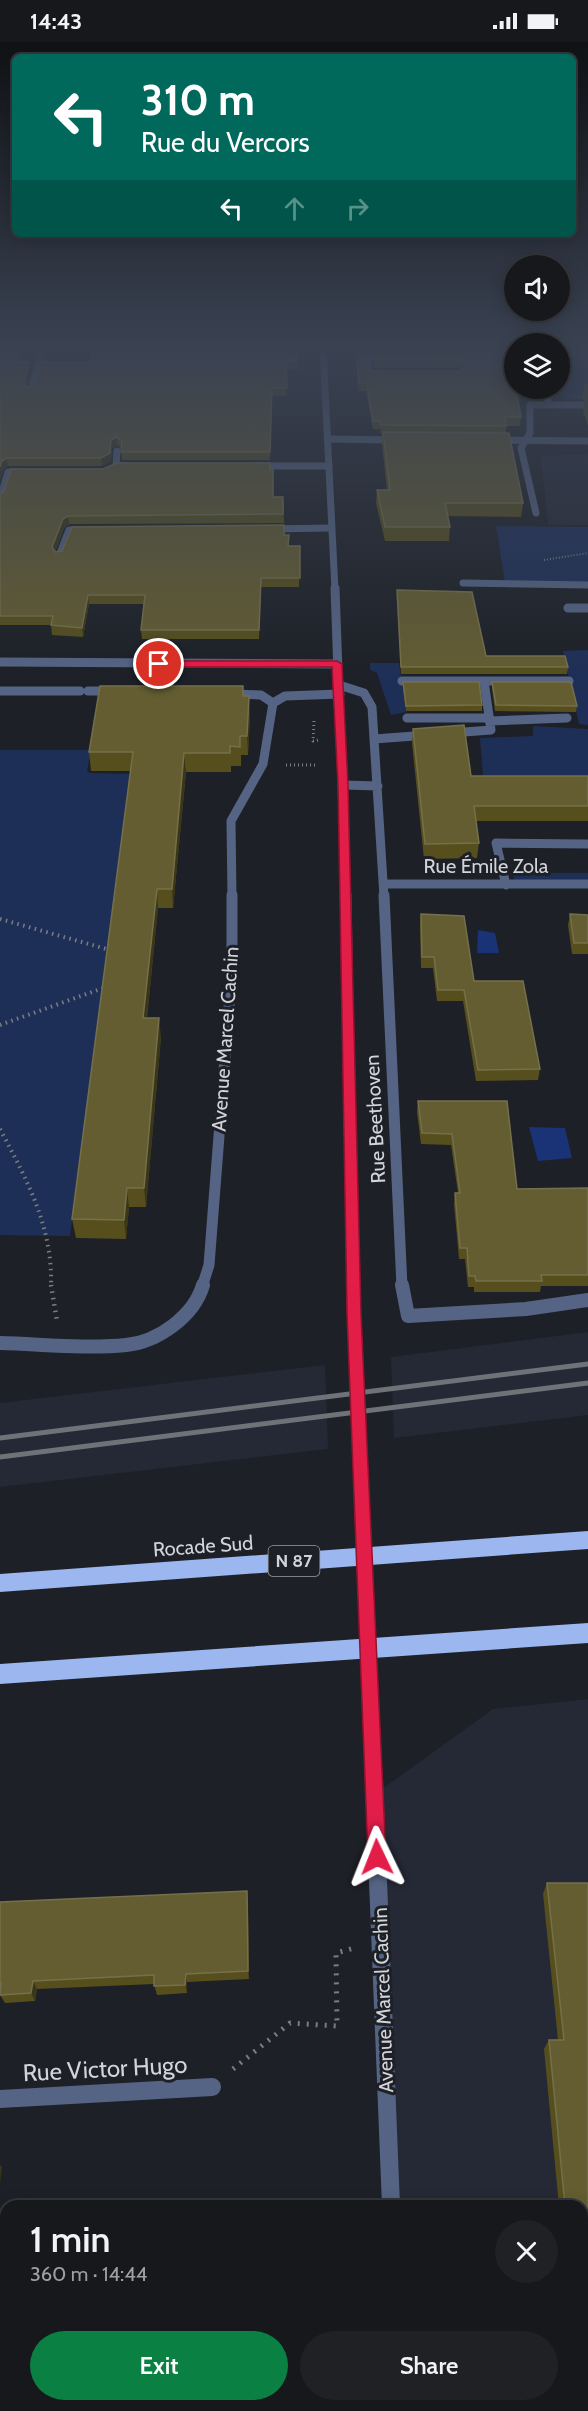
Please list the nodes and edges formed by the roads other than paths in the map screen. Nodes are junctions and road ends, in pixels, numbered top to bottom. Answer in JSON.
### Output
{"nodes":[{"id":1,"x":115,"y":459,"type":"edge"},
{"id":2,"x":329,"y":459,"type":"edge"},
{"id":3,"x":523,"y":459,"type":"edge"},
{"id":4,"x":140,"y":466,"type":"edge"},
{"id":5,"x":246,"y":466,"type":"edge"},
{"id":6,"x":329,"y":466,"type":"junction"},
{"id":7,"x":29,"y":472,"type":"edge"},
{"id":8,"x":0,"y":499,"type":"edge"},
{"id":9,"x":536,"y":513,"type":"dead end"},
{"id":10,"x":331,"y":528,"type":"junction"},
{"id":11,"x":262,"y":529,"type":"edge"},
{"id":12,"x":91,"y":530,"type":"edge"},
{"id":13,"x":59,"y":556,"type":"edge"},
{"id":14,"x":463,"y":583,"type":"dead end"},
{"id":15,"x":588,"y":585,"type":"edge"},
{"id":16,"x":568,"y":608,"type":"dead end"},
{"id":17,"x":588,"y":608,"type":"edge"},
{"id":18,"x":0,"y":662,"type":"edge"},
{"id":19,"x":337,"y":664,"type":"junction"},
{"id":20,"x":402,"y":681,"type":"edge"},
{"id":21,"x":484,"y":681,"type":"junction"},
{"id":22,"x":569,"y":681,"type":"edge"},
{"id":23,"x":340,"y":689,"type":"junction"},
{"id":24,"x":0,"y":691,"type":"edge"},
{"id":25,"x":122,"y":692,"type":"edge"},
{"id":26,"x":215,"y":694,"type":"edge"},
{"id":27,"x":273,"y":703,"type":"junction"},
{"id":28,"x":407,"y":717,"type":"edge"},
{"id":29,"x":567,"y":718,"type":"dead end"},
{"id":30,"x":489,"y":719,"type":"junction"},
{"id":31,"x":444,"y":734,"type":"edge"},
{"id":32,"x":433,"y":735,"type":"edge"},
{"id":33,"x":374,"y":739,"type":"junction"},
{"id":34,"x":343,"y":785,"type":"junction"},
{"id":35,"x":378,"y":786,"type":"junction"},
{"id":36,"x":588,"y":844,"type":"edge"},
{"id":37,"x":383,"y":884,"type":"junction"},
{"id":38,"x":588,"y":884,"type":"edge"},
{"id":39,"x":506,"y":885,"type":"junction"},
{"id":40,"x":588,"y":1300,"type":"edge"},
{"id":41,"x":0,"y":1343,"type":"edge"},
{"id":42,"x":588,"y":1540,"type":"edge"},
{"id":43,"x":0,"y":1583,"type":"edge"},
{"id":44,"x":588,"y":1633,"type":"edge"},
{"id":45,"x":0,"y":1674,"type":"edge"},
{"id":46,"x":212,"y":2087,"type":"road end"},
{"id":47,"x":0,"y":2099,"type":"edge"},
{"id":48,"x":391,"y":2200,"type":"edge"}],
"edges":[{"from":1,"to":4,"type":"street"},
{"from":2,"to":6,"type":"street","name":"Avenue Marcel Cachin"},
{"from":3,"to":9,"type":"street"},
{"from":5,"to":6,"type":"street"},
{"from":6,"to":10,"type":"street","name":"Avenue Marcel Cachin"},
{"from":7,"to":8,"type":"street"},
{"from":10,"to":11,"type":"street"},
{"from":10,"to":19,"type":"street","name":"Avenue Marcel Cachin"},
{"from":12,"to":13,"type":"street"},
{"from":14,"to":15,"type":"street"},
{"from":16,"to":17,"type":"street"},
{"from":18,"to":19,"type":"street"},
{"from":19,"to":23,"type":"street","name":"Avenue Marcel Cachin"},
{"from":20,"to":21,"type":"street"},
{"from":21,"to":22,"type":"street"},
{"from":21,"to":30,"type":"street"},
{"from":23,"to":27,"type":"street"},
{"from":23,"to":33,"type":"street","name":"Rue Beethoven"},
{"from":23,"to":34,"type":"street","name":"Avenue Marcel Cachin"},
{"from":24,"to":25,"type":"street"},
{"from":26,"to":27,"type":"street"},
{"from":27,"to":41,"type":"street","name":"Avenue Marcel Cachin"},
{"from":28,"to":30,"type":"street"},
{"from":29,"to":30,"type":"street"},
{"from":30,"to":31,"type":"street"},
{"from":32,"to":33,"type":"street"},
{"from":33,"to":35,"type":"street","name":"Rue Beethoven"},
{"from":34,"to":35,"type":"street"},
{"from":34,"to":48,"type":"street","name":"Avenue Marcel Cachin","bridge":true},
{"from":35,"to":37,"type":"street","name":"Rue Beethoven"},
{"from":36,"to":39,"type":"street"},
{"from":37,"to":39,"type":"street","name":"Rue Émile Zola"},
{"from":37,"to":40,"type":"street","name":"Rue Beethoven"},
{"from":38,"to":39,"type":"street","name":"Rue Émile Zola"},
{"from":42,"to":43,"type":"highway","name":"Rocade Sud","number":"N 87"},
{"from":44,"to":45,"type":"highway"},
{"from":46,"to":47,"type":"street","name":"Rue Victor Hugo"}]}
